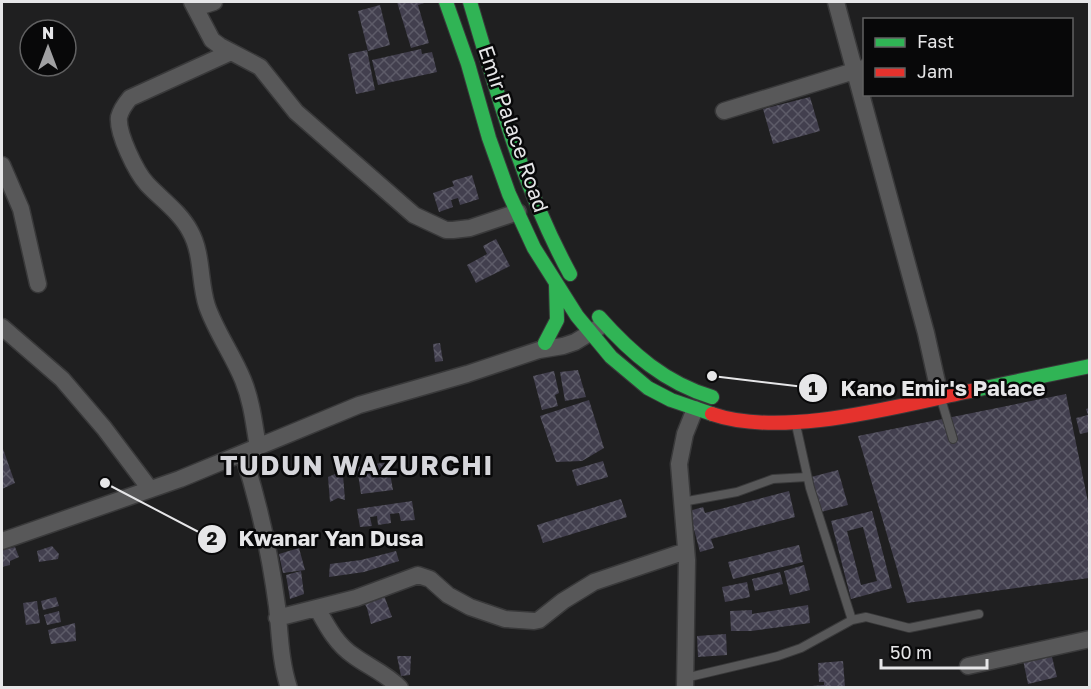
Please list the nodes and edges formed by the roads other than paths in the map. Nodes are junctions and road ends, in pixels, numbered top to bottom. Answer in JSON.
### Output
{"nodes":[{"id":1,"x":214,"y":2,"type":"edge"},
{"id":2,"x":446,"y":2,"type":"edge"},
{"id":3,"x":470,"y":2,"type":"edge"},
{"id":4,"x":836,"y":2,"type":"edge"},
{"id":5,"x":194,"y":5,"type":"edge"},
{"id":6,"x":231,"y":52,"type":"junction"},
{"id":7,"x":860,"y":69,"type":"edge"},
{"id":8,"x":867,"y":96,"type":"edge"},
{"id":9,"x":724,"y":111,"type":"dead end"},
{"id":10,"x":2,"y":165,"type":"edge"},
{"id":11,"x":518,"y":212,"type":"junction"},
{"id":12,"x":576,"y":283,"type":"dead end"},
{"id":13,"x":38,"y":284,"type":"dead end"},
{"id":14,"x":556,"y":284,"type":"junction"},
{"id":15,"x":591,"y":306,"type":"joint"},
{"id":16,"x":577,"y":316,"type":"junction"},
{"id":17,"x":2,"y":327,"type":"edge"},
{"id":18,"x":598,"y":328,"type":"junction"},
{"id":19,"x":542,"y":347,"type":"junction"},
{"id":20,"x":1089,"y":366,"type":"edge"},
{"id":21,"x":938,"y":384,"type":"junction"},
{"id":22,"x":724,"y":400,"type":"dead end"},
{"id":23,"x":695,"y":409,"type":"junction"},
{"id":24,"x":795,"y":423,"type":"junction"},
{"id":25,"x":952,"y":439,"type":"dead end"},
{"id":26,"x":250,"y":450,"type":"junction"},
{"id":27,"x":807,"y":477,"type":"junction"},
{"id":28,"x":150,"y":489,"type":"junction"},
{"id":29,"x":682,"y":502,"type":"junction"},
{"id":30,"x":2,"y":540,"type":"edge"},
{"id":31,"x":686,"y":552,"type":"junction"},
{"id":32,"x":317,"y":608,"type":"junction"},
{"id":33,"x":979,"y":614,"type":"dead end"},
{"id":34,"x":278,"y":618,"type":"junction"},
{"id":35,"x":852,"y":620,"type":"junction"},
{"id":36,"x":1089,"y":639,"type":"edge"},
{"id":37,"x":968,"y":666,"type":"dead end"},
{"id":38,"x":685,"y":683,"type":"edge"},
{"id":39,"x":289,"y":687,"type":"edge"},
{"id":40,"x":400,"y":687,"type":"edge"}],
"edges":[{"from":1,"to":5,"type":"street"},
{"from":2,"to":11,"type":"main road","name":"Emir Palace Road"},
{"from":3,"to":12,"type":"main road","name":"Emir Palace Road"},
{"from":4,"to":7,"type":"street"},
{"from":5,"to":6,"type":"street"},
{"from":6,"to":11,"type":"street"},
{"from":6,"to":26,"type":"street"},
{"from":7,"to":9,"type":"street"},
{"from":8,"to":21,"type":"street"},
{"from":10,"to":13,"type":"street"},
{"from":11,"to":14,"type":"main road","name":"Emir Palace Road"},
{"from":14,"to":16,"type":"main road","name":"Emir Palace Road"},
{"from":14,"to":19,"type":"main road"},
{"from":15,"to":16,"type":"street"},
{"from":15,"to":18,"type":"main road","name":"Emir Palace Road"},
{"from":16,"to":18,"type":"main road","name":"Emir Palace Road"},
{"from":16,"to":19,"type":"street"},
{"from":17,"to":28,"type":"street"},
{"from":18,"to":19,"type":"street"},
{"from":18,"to":22,"type":"main road","name":"Emir Palace Road"},
{"from":18,"to":23,"type":"main road","name":"Emir Palace Road"},
{"from":19,"to":26,"type":"street"},
{"from":20,"to":21,"type":"main road","name":"Emir Palace Road"},
{"from":21,"to":24,"type":"main road","name":"Emir Palace Road"},
{"from":21,"to":25,"type":"lane"},
{"from":23,"to":24,"type":"main road","name":"Emir Palace Road"},
{"from":23,"to":29,"type":"street"},
{"from":24,"to":27,"type":"lane"},
{"from":26,"to":28,"type":"street"},
{"from":26,"to":34,"type":"street"},
{"from":27,"to":29,"type":"lane"},
{"from":27,"to":35,"type":"lane"},
{"from":28,"to":30,"type":"street"},
{"from":29,"to":31,"type":"street"},
{"from":31,"to":32,"type":"street"},
{"from":31,"to":38,"type":"street"},
{"from":32,"to":34,"type":"street"},
{"from":32,"to":40,"type":"street"},
{"from":33,"to":35,"type":"lane"},
{"from":34,"to":39,"type":"street"},
{"from":35,"to":38,"type":"lane"},
{"from":36,"to":37,"type":"street"}]}
